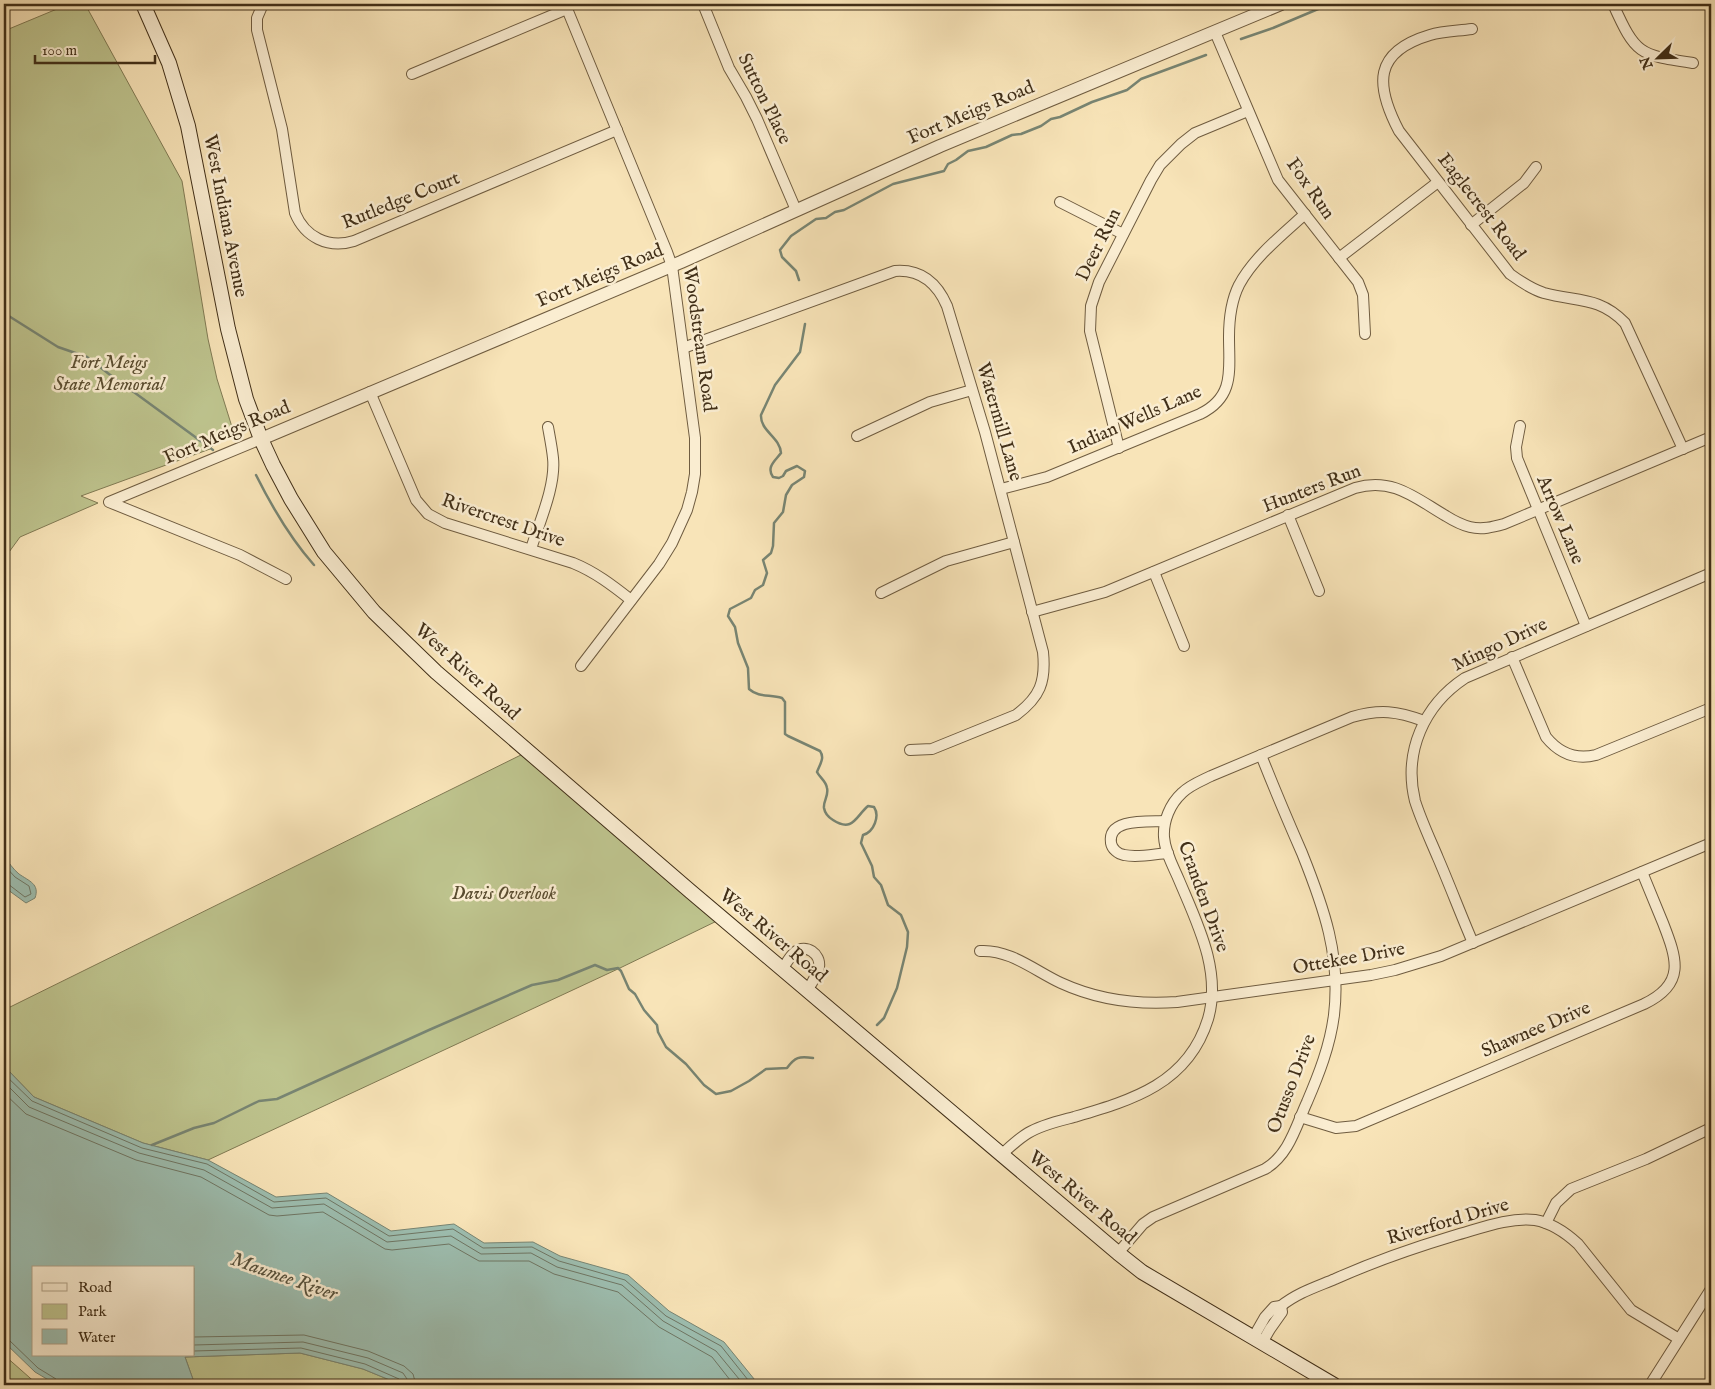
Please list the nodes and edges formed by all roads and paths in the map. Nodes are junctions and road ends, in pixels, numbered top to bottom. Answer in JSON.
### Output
{"nodes":[{"id":1,"x":143,"y":4,"type":"edge"},
{"id":2,"x":263,"y":4,"type":"edge"},
{"id":3,"x":703,"y":4,"type":"edge"},
{"id":4,"x":1281,"y":4,"type":"edge"},
{"id":5,"x":1613,"y":4,"type":"edge"},
{"id":6,"x":566,"y":6,"type":"edge"},
{"id":7,"x":1472,"y":29,"type":"dead end"},
{"id":8,"x":1214,"y":32,"type":"junction"},
{"id":9,"x":1693,"y":63,"type":"dead end"},
{"id":10,"x":412,"y":74,"type":"dead end"},
{"id":11,"x":1248,"y":110,"type":"junction"},
{"id":12,"x":617,"y":130,"type":"junction"},
{"id":13,"x":1536,"y":167,"type":"dead end"},
{"id":14,"x":1438,"y":182,"type":"junction"},
{"id":15,"x":1060,"y":202,"type":"dead end"},
{"id":16,"x":796,"y":210,"type":"junction"},
{"id":17,"x":1305,"y":214,"type":"junction"},
{"id":18,"x":1471,"y":225,"type":"junction"},
{"id":19,"x":1123,"y":234,"type":"junction"},
{"id":20,"x":1339,"y":258,"type":"junction"},
{"id":21,"x":672,"y":266,"type":"junction"},
{"id":22,"x":1366,"y":334,"type":"dead end"},
{"id":23,"x":683,"y":348,"type":"junction"},
{"id":24,"x":972,"y":390,"type":"junction"},
{"id":25,"x":370,"y":392,"type":"junction"},
{"id":26,"x":1520,"y":426,"type":"dead end"},
{"id":27,"x":548,"y":427,"type":"dead end"},
{"id":28,"x":857,"y":436,"type":"dead end"},
{"id":29,"x":1711,"y":437,"type":"edge"},
{"id":30,"x":261,"y":439,"type":"junction"},
{"id":31,"x":1118,"y":448,"type":"junction"},
{"id":32,"x":1683,"y":449,"type":"junction"},
{"id":33,"x":1001,"y":489,"type":"junction"},
{"id":34,"x":1537,"y":511,"type":"junction"},
{"id":35,"x":1288,"y":515,"type":"junction"},
{"id":36,"x":1014,"y":542,"type":"junction"},
{"id":37,"x":531,"y":549,"type":"junction"},
{"id":38,"x":1154,"y":572,"type":"junction"},
{"id":39,"x":1711,"y":573,"type":"edge"},
{"id":40,"x":286,"y":579,"type":"dead end"},
{"id":41,"x":1319,"y":591,"type":"dead end"},
{"id":42,"x":881,"y":593,"type":"dead end"},
{"id":43,"x":631,"y":600,"type":"junction"},
{"id":44,"x":1032,"y":612,"type":"junction"},
{"id":45,"x":1586,"y":626,"type":"junction"},
{"id":46,"x":1184,"y":646,"type":"dead end"},
{"id":47,"x":1512,"y":657,"type":"junction"},
{"id":48,"x":581,"y":666,"type":"dead end"},
{"id":49,"x":1711,"y":708,"type":"edge"},
{"id":50,"x":1424,"y":721,"type":"junction"},
{"id":51,"x":910,"y":750,"type":"dead end"},
{"id":52,"x":1261,"y":755,"type":"junction"},
{"id":53,"x":1166,"y":821,"type":"junction"},
{"id":54,"x":1711,"y":843,"type":"edge"},
{"id":55,"x":1168,"y":853,"type":"junction"},
{"id":56,"x":1642,"y":872,"type":"junction"},
{"id":57,"x":1473,"y":943,"type":"junction"},
{"id":58,"x":980,"y":951,"type":"dead end"},
{"id":59,"x":782,"y":968,"type":"junction"},
{"id":60,"x":1336,"y":980,"type":"junction"},
{"id":61,"x":808,"y":989,"type":"junction"},
{"id":62,"x":1211,"y":997,"type":"junction"},
{"id":63,"x":1300,"y":1117,"type":"junction"},
{"id":64,"x":1711,"y":1128,"type":"edge"},
{"id":65,"x":1001,"y":1155,"type":"junction"},
{"id":66,"x":1546,"y":1223,"type":"junction"},
{"id":67,"x":1118,"y":1253,"type":"junction"},
{"id":68,"x":1711,"y":1289,"type":"edge"},
{"id":69,"x":1679,"y":1339,"type":"junction"},
{"id":70,"x":1258,"y":1341,"type":"junction"},
{"id":71,"x":1334,"y":1385,"type":"edge"},
{"id":72,"x":1650,"y":1385,"type":"edge"}],
"edges":[{"from":1,"to":30,"type":"main road","name":"West Indiana Avenue"},
{"from":2,"to":12,"type":"street","name":"Rutledge Court"},
{"from":3,"to":16,"type":"street","name":"Sutton Place"},
{"from":4,"to":8,"type":"street","name":"Fort Meigs Road"},
{"from":5,"to":9,"type":"street"},
{"from":6,"to":10,"type":"street"},
{"from":6,"to":12,"type":"street","name":"Woodstream Road"},
{"from":7,"to":14,"type":"street","name":"Eaglecrest Road"},
{"from":8,"to":11,"type":"street","name":"Fox Run"},
{"from":8,"to":16,"type":"street","name":"Fort Meigs Road"},
{"from":11,"to":17,"type":"street","name":"Fox Run"},
{"from":11,"to":19,"type":"street","name":"Deer Run"},
{"from":12,"to":21,"type":"street","name":"Woodstream Road"},
{"from":13,"to":18,"type":"street"},
{"from":14,"to":18,"type":"street","name":"Eaglecrest Road"},
{"from":14,"to":20,"type":"street"},
{"from":15,"to":19,"type":"street"},
{"from":16,"to":21,"type":"street","name":"Fort Meigs Road"},
{"from":17,"to":20,"type":"street","name":"Fox Run"},
{"from":17,"to":31,"type":"street","name":"Indian Wells Lane"},
{"from":18,"to":32,"type":"street","name":"Eaglecrest Road"},
{"from":19,"to":31,"type":"street","name":"Deer Run"},
{"from":20,"to":22,"type":"street","name":"Fox Run"},
{"from":21,"to":23,"type":"street","name":"Woodstream Road"},
{"from":21,"to":25,"type":"street","name":"Fort Meigs Road"},
{"from":23,"to":24,"type":"street","name":"Watermill Lane"},
{"from":23,"to":43,"type":"street","name":"Woodstream Road"},
{"from":24,"to":28,"type":"street"},
{"from":24,"to":33,"type":"street","name":"Watermill Lane"},
{"from":25,"to":30,"type":"street","name":"Fort Meigs Road"},
{"from":25,"to":37,"type":"street","name":"Rivercrest Drive"},
{"from":26,"to":34,"type":"street","name":"Arrow Lane"},
{"from":27,"to":37,"type":"street"},
{"from":29,"to":32,"type":"street","name":"Hunters Run"},
{"from":30,"to":40,"type":"street","name":"Fort Meigs Road"},
{"from":30,"to":59,"type":"main road","name":"West River Road"},
{"from":31,"to":33,"type":"street","name":"Indian Wells Lane"},
{"from":32,"to":34,"type":"street","name":"Hunters Run"},
{"from":33,"to":36,"type":"street","name":"Watermill Lane"},
{"from":34,"to":35,"type":"street","name":"Hunters Run"},
{"from":34,"to":45,"type":"street","name":"Arrow Lane"},
{"from":35,"to":38,"type":"street","name":"Hunters Run"},
{"from":35,"to":41,"type":"street"},
{"from":36,"to":42,"type":"street"},
{"from":36,"to":44,"type":"street","name":"Watermill Lane"},
{"from":37,"to":43,"type":"street","name":"Rivercrest Drive"},
{"from":38,"to":44,"type":"street","name":"Hunters Run"},
{"from":38,"to":46,"type":"street"},
{"from":39,"to":45,"type":"street","name":"Mingo Drive"},
{"from":43,"to":48,"type":"street","name":"Woodstream Road"},
{"from":44,"to":51,"type":"street","name":"Watermill Lane"},
{"from":45,"to":47,"type":"street","name":"Mingo Drive"},
{"from":47,"to":49,"type":"street"},
{"from":47,"to":50,"type":"street","name":"Mingo Drive"},
{"from":50,"to":52,"type":"street","name":"Cranden Drive"},
{"from":50,"to":57,"type":"street","name":"Mingo Drive"},
{"from":52,"to":53,"type":"street","name":"Cranden Drive"},
{"from":52,"to":60,"type":"street","name":"Otusso Drive"},
{"from":53,"to":55,"type":"street","name":"Cranden Drive"},
{"from":53,"to":55,"type":"street"},
{"from":54,"to":56,"type":"street","name":"Ottekee Drive"},
{"from":55,"to":62,"type":"street","name":"Cranden Drive"},
{"from":56,"to":57,"type":"street","name":"Ottekee Drive"},
{"from":56,"to":63,"type":"street","name":"Shawnee Drive"},
{"from":57,"to":60,"type":"street","name":"Ottekee Drive"},
{"from":58,"to":62,"type":"street","name":"Ottekee Drive"},
{"from":59,"to":61,"type":"main road","name":"West River Road"},
{"from":59,"to":61,"type":"street"},
{"from":60,"to":62,"type":"street","name":"Ottekee Drive"},
{"from":60,"to":63,"type":"street","name":"Otusso Drive"},
{"from":61,"to":65,"type":"main road","name":"West River Road"},
{"from":62,"to":65,"type":"street","name":"Cranden Drive"},
{"from":63,"to":67,"type":"street","name":"Otusso Drive"},
{"from":64,"to":66,"type":"street"},
{"from":65,"to":67,"type":"main road","name":"West River Road"},
{"from":66,"to":69,"type":"street","name":"Riverford Drive"},
{"from":66,"to":70,"type":"street","name":"Riverford Drive"},
{"from":67,"to":70,"type":"main road","name":"West River Road"},
{"from":68,"to":69,"type":"street"},
{"from":69,"to":72,"type":"street"},
{"from":70,"to":71,"type":"main road","name":"West River Road"}]}
